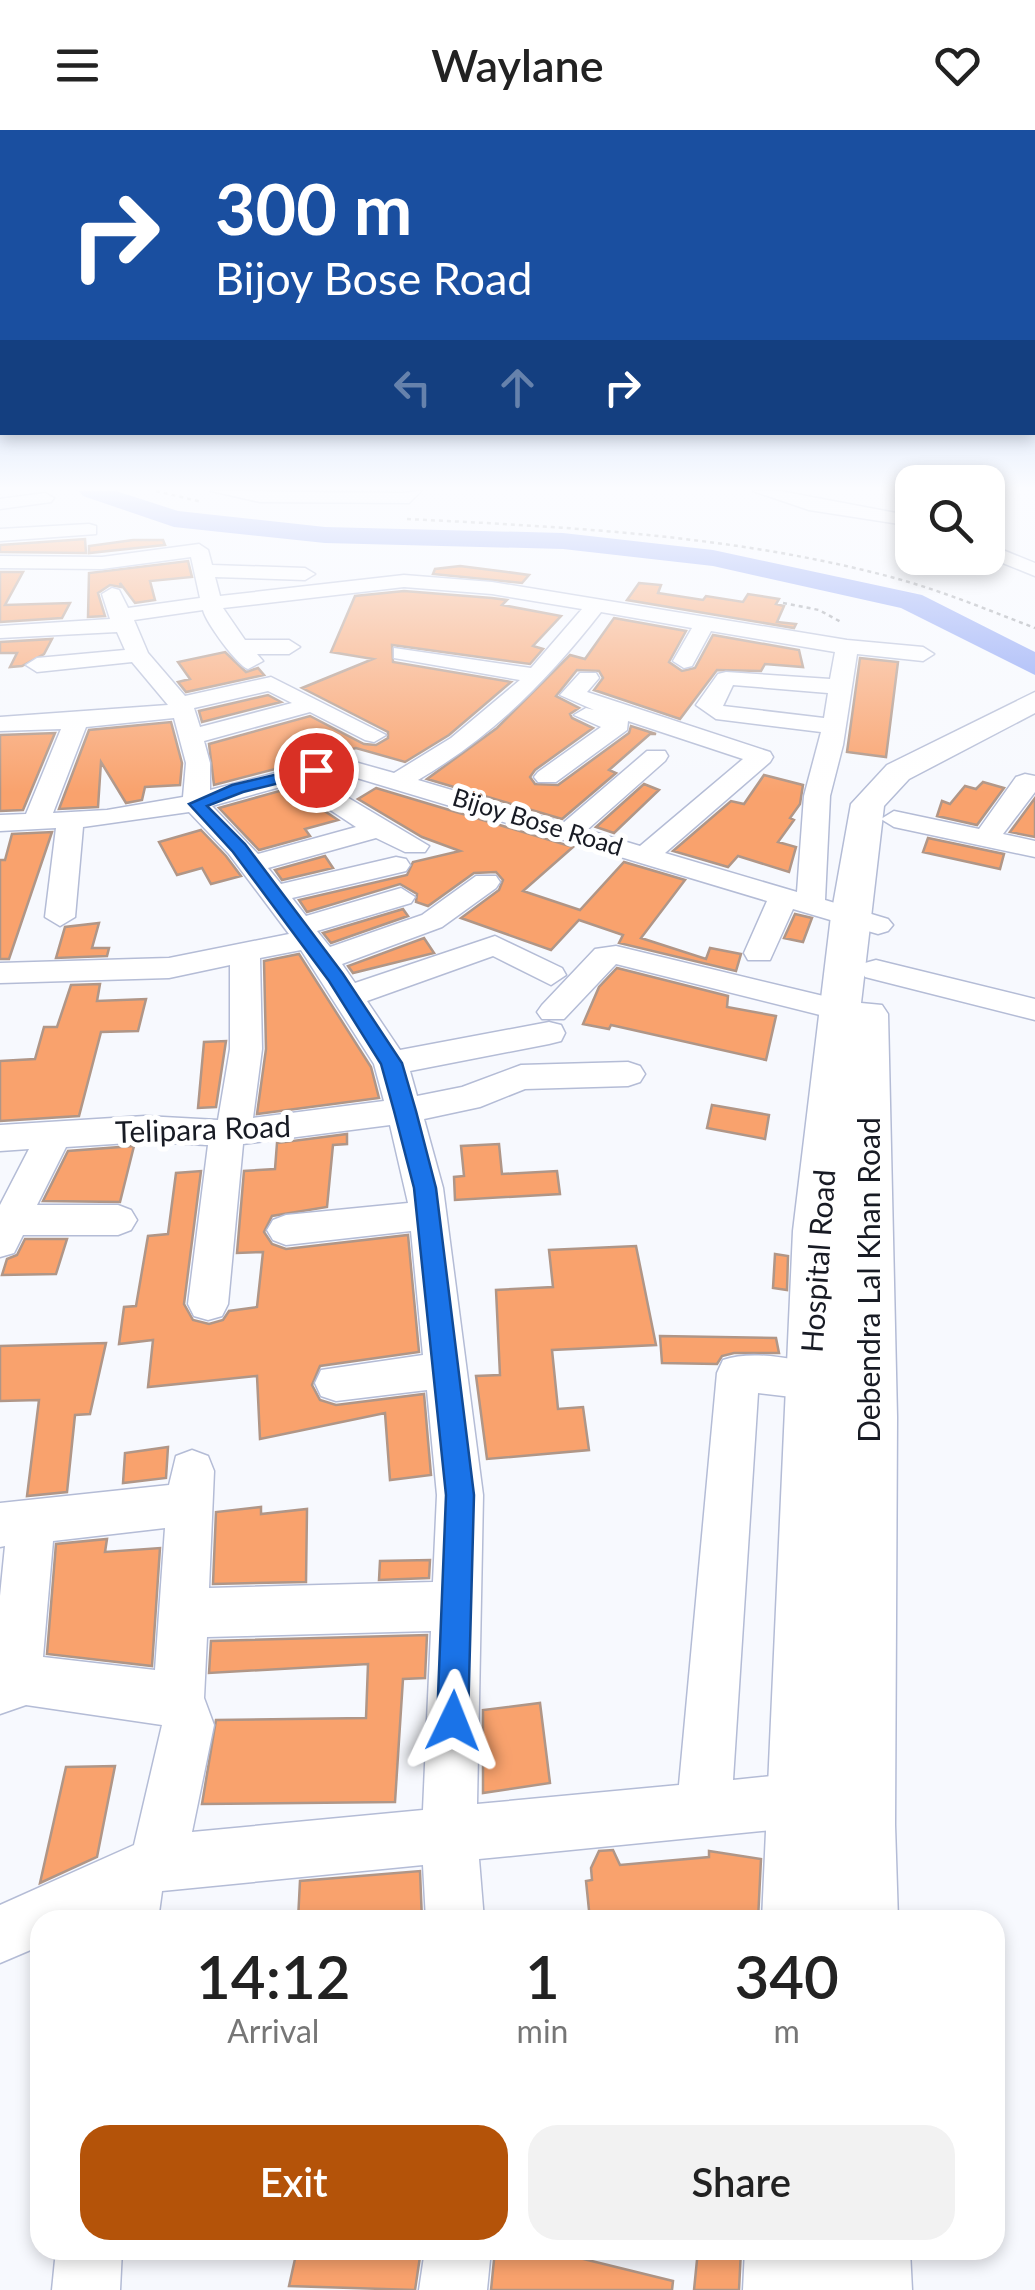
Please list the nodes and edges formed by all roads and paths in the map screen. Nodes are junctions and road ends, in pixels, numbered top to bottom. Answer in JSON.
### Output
{"nodes":[{"id":1,"x":109,"y":592,"type":"edge"},
{"id":2,"x":208,"y":592,"type":"edge"},
{"id":3,"x":260,"y":592,"type":"edge"},
{"id":4,"x":299,"y":592,"type":"edge"},
{"id":5,"x":510,"y":592,"type":"edge"},
{"id":6,"x":931,"y":592,"type":"edge"},
{"id":7,"x":291,"y":593,"type":"joint"},
{"id":8,"x":257,"y":600,"type":"junction"},
{"id":9,"x":783,"y":604,"type":"dead end"},
{"id":10,"x":211,"y":605,"type":"junction"},
{"id":11,"x":595,"y":606,"type":"junction"},
{"id":12,"x":120,"y":620,"type":"junction"},
{"id":13,"x":704,"y":624,"type":"junction"},
{"id":14,"x":1035,"y":628,"type":"edge"},
{"id":15,"x":0,"y":632,"type":"edge"},
{"id":16,"x":236,"y":647,"type":"junction"},
{"id":17,"x":289,"y":647,"type":"dead end"},
{"id":18,"x":847,"y":647,"type":"junction"},
{"id":19,"x":402,"y":653,"type":"dead end"},
{"id":20,"x":922,"y":654,"type":"dead end"},
{"id":21,"x":138,"y":655,"type":"junction"},
{"id":22,"x":684,"y":661,"type":"dead end"},
{"id":23,"x":38,"y":664,"type":"dead end"},
{"id":24,"x":216,"y":670,"type":"dead end"},
{"id":25,"x":588,"y":678,"type":"dead end"},
{"id":26,"x":841,"y":686,"type":"junction"},
{"id":27,"x":309,"y":694,"type":"junction"},
{"id":28,"x":537,"y":695,"type":"junction"},
{"id":29,"x":181,"y":707,"type":"junction"},
{"id":30,"x":1033,"y":709,"type":"edge"},
{"id":31,"x":594,"y":710,"type":"junction"},
{"id":32,"x":64,"y":721,"type":"junction"},
{"id":33,"x":0,"y":724,"type":"edge"},
{"id":34,"x":834,"y":726,"type":"junction"},
{"id":35,"x":374,"y":734,"type":"dead end"},
{"id":36,"x":190,"y":737,"type":"junction"},
{"id":37,"x":656,"y":756,"type":"dead end"},
{"id":38,"x":294,"y":774,"type":"junction"},
{"id":39,"x":547,"y":777,"type":"dead end"},
{"id":40,"x":400,"y":780,"type":"junction"},
{"id":41,"x":1035,"y":784,"type":"edge"},
{"id":42,"x":196,"y":804,"type":"junction"},
{"id":43,"x":894,"y":820,"type":"junction"},
{"id":44,"x":36,"y":821,"type":"junction"},
{"id":45,"x":70,"y":821,"type":"junction"},
{"id":46,"x":0,"y":823,"type":"edge"},
{"id":47,"x":378,"y":828,"type":"junction"},
{"id":48,"x":570,"y":831,"type":"junction"},
{"id":49,"x":986,"y":838,"type":"junction"},
{"id":50,"x":1035,"y":849,"type":"edge"},
{"id":51,"x":647,"y":854,"type":"junction"},
{"id":52,"x":486,"y":882,"type":"dead end"},
{"id":53,"x":400,"y":897,"type":"dead end"},
{"id":54,"x":291,"y":917,"type":"junction"},
{"id":55,"x":60,"y":918,"type":"dead end"},
{"id":56,"x":839,"y":922,"type":"junction"},
{"id":57,"x":758,"y":953,"type":"dead end"},
{"id":58,"x":245,"y":954,"type":"junction"},
{"id":59,"x":0,"y":974,"type":"edge"},
{"id":60,"x":551,"y":975,"type":"dead end"},
{"id":61,"x":349,"y":996,"type":"junction"},
{"id":62,"x":840,"y":1010,"type":"junction"},
{"id":63,"x":1035,"y":1010,"type":"edge"},
{"id":64,"x":392,"y":1063,"type":"junction"},
{"id":65,"x":628,"y":1074,"type":"dead end"},
{"id":66,"x":405,"y":1111,"type":"junction"},
{"id":67,"x":230,"y":1132,"type":"junction"},
{"id":68,"x":54,"y":1134,"type":"junction"},
{"id":69,"x":0,"y":1138,"type":"edge"},
{"id":70,"x":428,"y":1215,"type":"junction"},
{"id":71,"x":118,"y":1220,"type":"dead end"},
{"id":72,"x":286,"y":1230,"type":"dead end"},
{"id":73,"x":6,"y":1231,"type":"edge"},
{"id":74,"x":208,"y":1304,"type":"dead end"},
{"id":75,"x":446,"y":1370,"type":"junction"},
{"id":76,"x":809,"y":1380,"type":"junction"},
{"id":77,"x":336,"y":1383,"type":"dead end"},
{"id":78,"x":15,"y":1525,"type":"edge"},
{"id":79,"x":456,"y":1606,"type":"junction"},
{"id":80,"x":182,"y":1612,"type":"junction"},
{"id":81,"x":8,"y":1686,"type":"edge"},
{"id":82,"x":178,"y":1698,"type":"junction"},
{"id":83,"x":802,"y":1800,"type":"junction"},
{"id":84,"x":704,"y":1810,"type":"junction"},
{"id":85,"x":449,"y":1836,"type":"junction"},
{"id":86,"x":141,"y":1885,"type":"edge"},
{"id":87,"x":69,"y":1910,"type":"edge"},
{"id":88,"x":455,"y":1910,"type":"edge"},
{"id":89,"x":798,"y":1910,"type":"edge"},
{"id":90,"x":862,"y":1910,"type":"edge"},
{"id":91,"x":30,"y":1924,"type":"edge"},
{"id":92,"x":0,"y":1934,"type":"edge"},
{"id":93,"x":88,"y":2260,"type":"edge"},
{"id":94,"x":457,"y":2260,"type":"edge"},
{"id":95,"x":787,"y":2260,"type":"edge"},
{"id":96,"x":868,"y":2260,"type":"edge"},
{"id":97,"x":86,"y":2290,"type":"edge"},
{"id":98,"x":453,"y":2290,"type":"edge"},
{"id":99,"x":786,"y":2290,"type":"edge"},
{"id":100,"x":869,"y":2290,"type":"edge"}],
"edges":[{"from":1,"to":12,"type":"street"},
{"from":2,"to":10,"type":"street"},
{"from":3,"to":8,"type":"street"},
{"from":4,"to":7,"type":"street"},
{"from":5,"to":11,"type":"street"},
{"from":6,"to":14,"type":"path"},
{"from":7,"to":8,"type":"street"},
{"from":8,"to":10,"type":"street"},
{"from":9,"to":18,"type":"path"},
{"from":10,"to":12,"type":"street"},
{"from":10,"to":16,"type":"street"},
{"from":11,"to":13,"type":"street"},
{"from":11,"to":28,"type":"street"},
{"from":12,"to":15,"type":"street"},
{"from":12,"to":21,"type":"street"},
{"from":13,"to":18,"type":"street"},
{"from":13,"to":22,"type":"street"},
{"from":16,"to":17,"type":"street"},
{"from":16,"to":24,"type":"street"},
{"from":18,"to":20,"type":"street"},
{"from":18,"to":26,"type":"street"},
{"from":19,"to":28,"type":"street"},
{"from":21,"to":23,"type":"street"},
{"from":21,"to":29,"type":"street"},
{"from":25,"to":31,"type":"street"},
{"from":26,"to":34,"type":"street"},
{"from":26,"to":34,"type":"street"},
{"from":27,"to":29,"type":"street"},
{"from":27,"to":35,"type":"street"},
{"from":27,"to":36,"type":"street"},
{"from":28,"to":31,"type":"street"},
{"from":28,"to":40,"type":"street"},
{"from":29,"to":32,"type":"street"},
{"from":29,"to":36,"type":"street"},
{"from":30,"to":43,"type":"main road","name":"Debendra Lal Khan Road"},
{"from":30,"to":56,"type":"main road","name":"Hospital Road"},
{"from":31,"to":39,"type":"street"},
{"from":31,"to":51,"type":"street"},
{"from":32,"to":33,"type":"street"},
{"from":32,"to":44,"type":"street"},
{"from":34,"to":56,"type":"street"},
{"from":36,"to":42,"type":"street"},
{"from":37,"to":48,"type":"street"},
{"from":38,"to":40,"type":"street","name":"Bijoy Bose Road"},
{"from":38,"to":42,"type":"street","name":"Bijoy Bose Road"},
{"from":38,"to":47,"type":"street"},
{"from":40,"to":48,"type":"street","name":"Bijoy Bose Road"},
{"from":41,"to":49,"type":"street"},
{"from":42,"to":45,"type":"street","name":"Bijoy Bose Road"},
{"from":42,"to":54,"type":"street"},
{"from":43,"to":49,"type":"street"},
{"from":43,"to":56,"type":"main road","name":"Debendra Lal Khan Road"},
{"from":44,"to":45,"type":"street","name":"Bijoy Bose Road"},
{"from":44,"to":46,"type":"street","name":"Bijoy Bose Road"},
{"from":45,"to":55,"type":"street"},
{"from":47,"to":54,"type":"street"},
{"from":47,"to":54,"type":"street"},
{"from":48,"to":51,"type":"street","name":"Bijoy Bose Road"},
{"from":49,"to":50,"type":"street"},
{"from":51,"to":56,"type":"street","name":"Bijoy Bose Road"},
{"from":52,"to":54,"type":"street"},
{"from":53,"to":54,"type":"street"},
{"from":54,"to":58,"type":"street"},
{"from":54,"to":61,"type":"street"},
{"from":56,"to":57,"type":"street"},
{"from":56,"to":62,"type":"main road","name":"Hospital Road"},
{"from":56,"to":63,"type":"street","name":"Bijoy Bose Road"},
{"from":56,"to":90,"type":"main road","name":"Debendra Lal Khan Road"},
{"from":58,"to":59,"type":"street"},
{"from":58,"to":67,"type":"street"},
{"from":60,"to":61,"type":"street"},
{"from":61,"to":64,"type":"street"},
{"from":62,"to":64,"type":"street"},
{"from":62,"to":76,"type":"main road","name":"Hospital Road"},
{"from":64,"to":66,"type":"street"},
{"from":65,"to":66,"type":"street","name":"Telipara Road"},
{"from":66,"to":67,"type":"street","name":"Telipara Road"},
{"from":66,"to":70,"type":"street"},
{"from":67,"to":68,"type":"street","name":"Telipara Road"},
{"from":67,"to":74,"type":"street"},
{"from":68,"to":69,"type":"street","name":"Telipara Road"},
{"from":68,"to":73,"type":"street"},
{"from":70,"to":72,"type":"street"},
{"from":70,"to":75,"type":"street"},
{"from":71,"to":73,"type":"street"},
{"from":75,"to":77,"type":"street"},
{"from":75,"to":79,"type":"street"},
{"from":76,"to":83,"type":"main road","name":"Hospital Road"},
{"from":76,"to":84,"type":"street"},
{"from":78,"to":80,"type":"street"},
{"from":78,"to":81,"type":"street"},
{"from":79,"to":80,"type":"street"},
{"from":79,"to":85,"type":"street"},
{"from":80,"to":82,"type":"street"},
{"from":81,"to":82,"type":"street"},
{"from":82,"to":86,"type":"street"},
{"from":83,"to":84,"type":"street"},
{"from":83,"to":89,"type":"main road","name":"Hospital Road"},
{"from":84,"to":85,"type":"street"},
{"from":85,"to":86,"type":"street"},
{"from":85,"to":88,"type":"street"},
{"from":86,"to":87,"type":"street"},
{"from":91,"to":92,"type":"street"},
{"from":93,"to":97,"type":"street"},
{"from":94,"to":98,"type":"street"},
{"from":95,"to":99,"type":"main road"},
{"from":96,"to":100,"type":"main road"}]}
